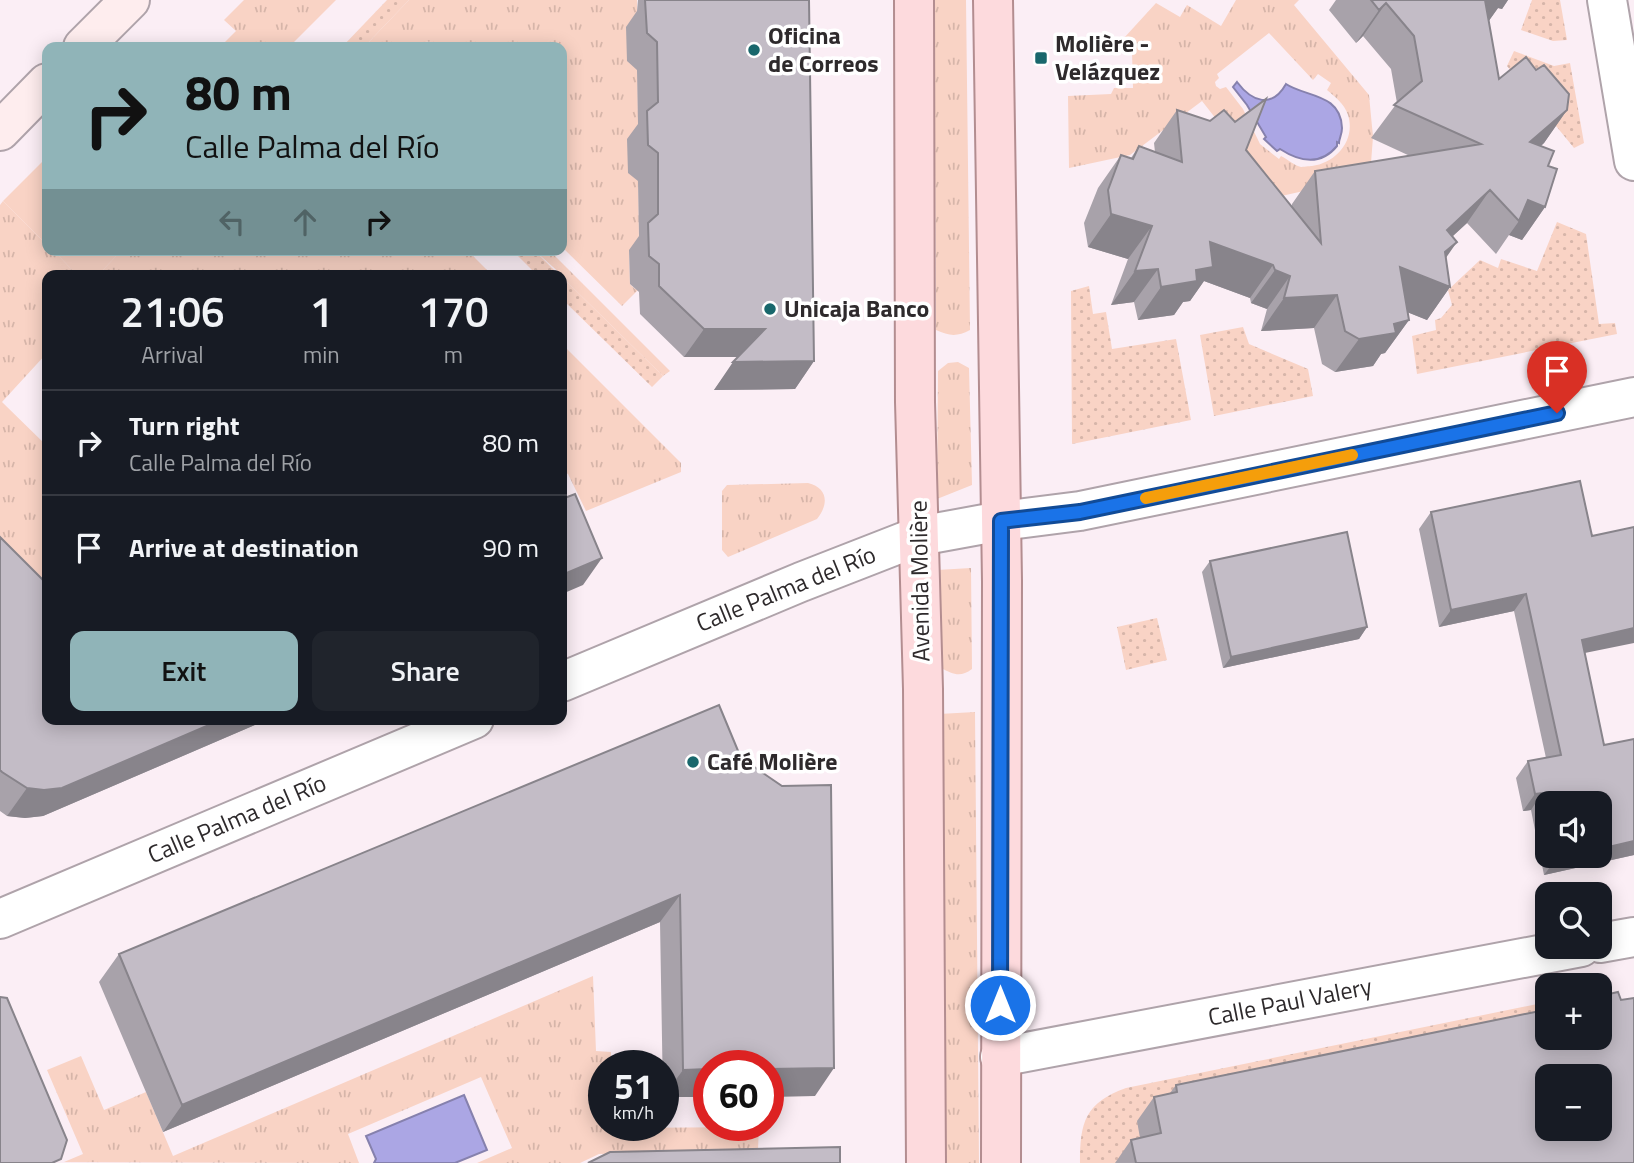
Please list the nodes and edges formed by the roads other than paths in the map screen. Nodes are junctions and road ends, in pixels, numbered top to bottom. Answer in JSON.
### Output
{"nodes":[{"id":1,"x":130,"y":0,"type":"edge"},
{"id":2,"x":914,"y":0,"type":"edge"},
{"id":3,"x":993,"y":0,"type":"edge"},
{"id":4,"x":1607,"y":0,"type":"edge"},
{"id":5,"x":88,"y":42,"type":"edge"},
{"id":6,"x":42,"y":88,"type":"edge"},
{"id":7,"x":0,"y":131,"type":"edge"},
{"id":8,"x":1634,"y":161,"type":"edge"},
{"id":9,"x":1634,"y":397,"type":"edge"},
{"id":10,"x":1001,"y":521,"type":"junction"},
{"id":11,"x":919,"y":536,"type":"junction"},
{"id":12,"x":567,"y":680,"type":"edge"},
{"id":13,"x":460,"y":725,"type":"edge"},
{"id":14,"x":0,"y":919,"type":"edge"},
{"id":15,"x":1634,"y":937,"type":"edge"},
{"id":16,"x":1612,"y":941,"type":"edge"},
{"id":17,"x":1535,"y":956,"type":"edge"},
{"id":18,"x":1000,"y":1057,"type":"junction"},
{"id":19,"x":926,"y":1163,"type":"edge"},
{"id":20,"x":1001,"y":1163,"type":"edge"}],
"edges":[{"from":1,"to":5,"type":"street"},
{"from":2,"to":11,"type":"main road","name":"Avenida Molière"},
{"from":3,"to":10,"type":"main road"},
{"from":4,"to":8,"type":"street"},
{"from":6,"to":7,"type":"street"},
{"from":9,"to":10,"type":"street","name":"Calle Palma del Río"},
{"from":10,"to":11,"type":"street","name":"Calle Palma del Río"},
{"from":10,"to":18,"type":"main road"},
{"from":11,"to":12,"type":"street","name":"Calle Palma del Río"},
{"from":11,"to":19,"type":"main road","name":"Avenida Molière"},
{"from":13,"to":14,"type":"street","name":"Calle Palma del Río"},
{"from":15,"to":16,"type":"street"},
{"from":17,"to":18,"type":"street","name":"Calle Paul Valery"},
{"from":18,"to":20,"type":"main road"}]}
